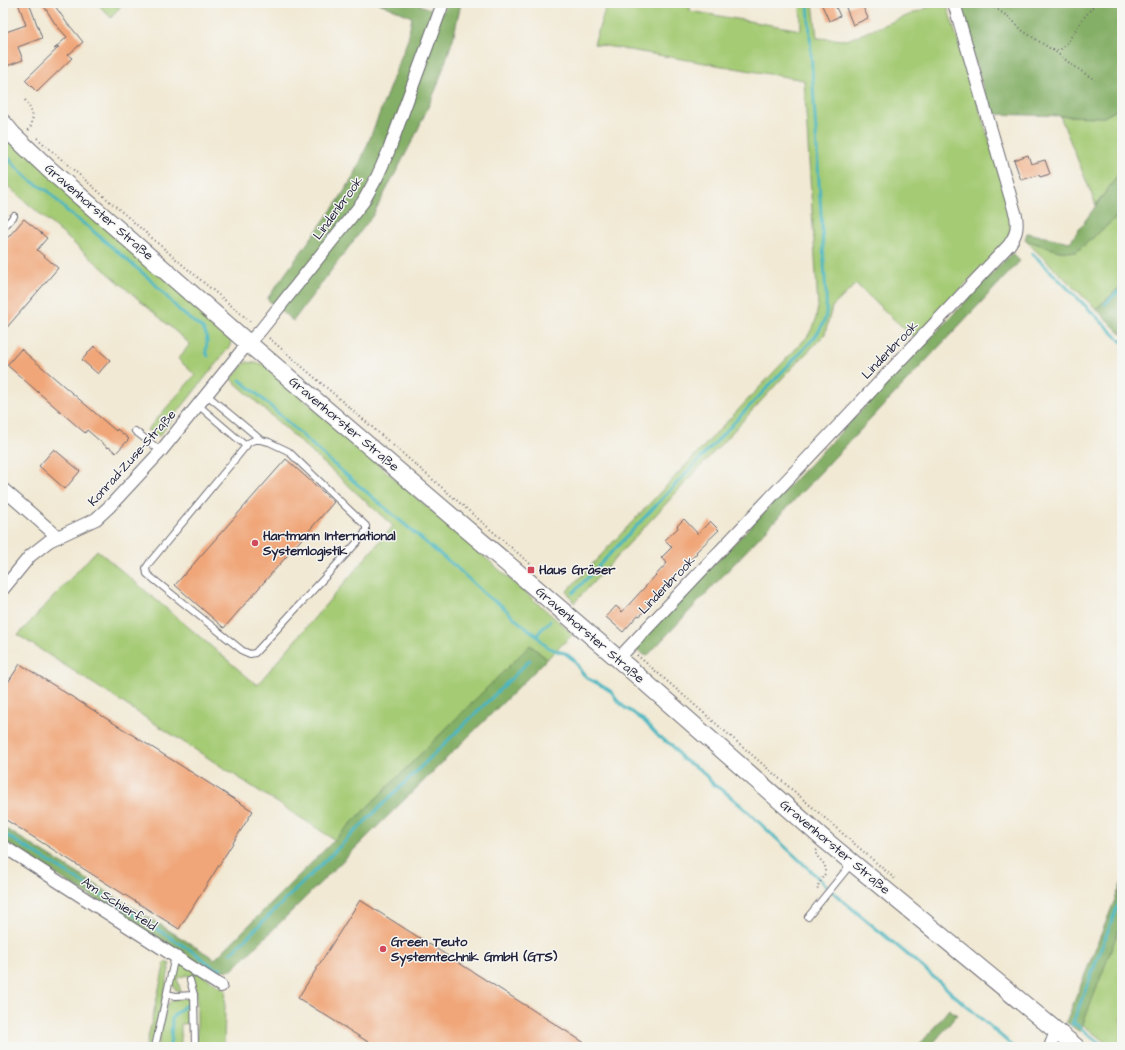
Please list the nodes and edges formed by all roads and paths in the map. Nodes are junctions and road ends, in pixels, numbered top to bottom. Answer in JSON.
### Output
{"nodes":[{"id":1,"x":954,"y":3,"type":"edge"},
{"id":2,"x":988,"y":3,"type":"edge"},
{"id":3,"x":1096,"y":3,"type":"edge"},
{"id":4,"x":440,"y":4,"type":"edge"},
{"id":5,"x":1052,"y":50,"type":"junction"},
{"id":6,"x":1095,"y":80,"type":"dead end"},
{"id":7,"x":25,"y":100,"type":"dead end"},
{"id":8,"x":3,"y":123,"type":"edge"},
{"id":9,"x":20,"y":141,"type":"junction"},
{"id":10,"x":14,"y":216,"type":"dead end"},
{"id":11,"x":3,"y":228,"type":"edge"},
{"id":12,"x":248,"y":343,"type":"junction"},
{"id":13,"x":206,"y":395,"type":"junction"},
{"id":14,"x":198,"y":405,"type":"junction"},
{"id":15,"x":135,"y":431,"type":"dead end"},
{"id":16,"x":261,"y":440,"type":"junction"},
{"id":17,"x":246,"y":446,"type":"junction"},
{"id":18,"x":161,"y":451,"type":"junction"},
{"id":19,"x":3,"y":490,"type":"edge"},
{"id":20,"x":58,"y":537,"type":"junction"},
{"id":21,"x":3,"y":588,"type":"edge"},
{"id":22,"x":618,"y":658,"type":"junction"},
{"id":23,"x":3,"y":846,"type":"edge"},
{"id":24,"x":852,"y":862,"type":"junction"},
{"id":25,"x":808,"y":917,"type":"dead end"},
{"id":26,"x":175,"y":956,"type":"junction"},
{"id":27,"x":190,"y":980,"type":"dead end"},
{"id":28,"x":221,"y":986,"type":"dead end"},
{"id":29,"x":167,"y":994,"type":"junction"},
{"id":30,"x":194,"y":995,"type":"junction"},
{"id":31,"x":1056,"y":1031,"type":"junction"},
{"id":32,"x":155,"y":1047,"type":"edge"},
{"id":33,"x":195,"y":1047,"type":"edge"},
{"id":34,"x":1050,"y":1047,"type":"edge"},
{"id":35,"x":1076,"y":1047,"type":"edge"}],
"edges":[{"from":1,"to":22,"type":"street","name":"Lindenbrook"},
{"from":2,"to":5,"type":"path"},
{"from":3,"to":5,"type":"path"},
{"from":4,"to":12,"type":"street","name":"Lindenbrook"},
{"from":5,"to":6,"type":"path"},
{"from":7,"to":9,"type":"path"},
{"from":8,"to":9,"type":"main road","name":"Gravenhorster Straße"},
{"from":9,"to":12,"type":"main road","name":"Gravenhorster Straße"},
{"from":10,"to":11,"type":"lane"},
{"from":12,"to":13,"type":"street","name":"Konrad-Zuse-Straße"},
{"from":12,"to":22,"type":"main road","name":"Gravenhorster Straße"},
{"from":13,"to":14,"type":"street","name":"Konrad-Zuse-Straße"},
{"from":13,"to":16,"type":"lane"},
{"from":14,"to":17,"type":"lane"},
{"from":14,"to":18,"type":"street","name":"Konrad-Zuse-Straße"},
{"from":15,"to":18,"type":"lane"},
{"from":16,"to":17,"type":"lane"},
{"from":16,"to":17,"type":"lane"},
{"from":18,"to":20,"type":"street","name":"Konrad-Zuse-Straße"},
{"from":19,"to":20,"type":"street"},
{"from":20,"to":21,"type":"street","name":"Konrad-Zuse-Straße"},
{"from":22,"to":24,"type":"main road","name":"Gravenhorster Straße"},
{"from":23,"to":26,"type":"street","name":"Am Schierfeld"},
{"from":24,"to":25,"type":"lane"},
{"from":24,"to":31,"type":"main road","name":"Gravenhorster Straße"},
{"from":26,"to":28,"type":"street","name":"Am Schierfeld"},
{"from":26,"to":29,"type":"lane"},
{"from":27,"to":30,"type":"lane"},
{"from":29,"to":30,"type":"lane"},
{"from":29,"to":32,"type":"lane"},
{"from":30,"to":33,"type":"lane"},
{"from":31,"to":34,"type":"street"},
{"from":31,"to":35,"type":"main road","name":"Gravenhorster Straße"}]}
